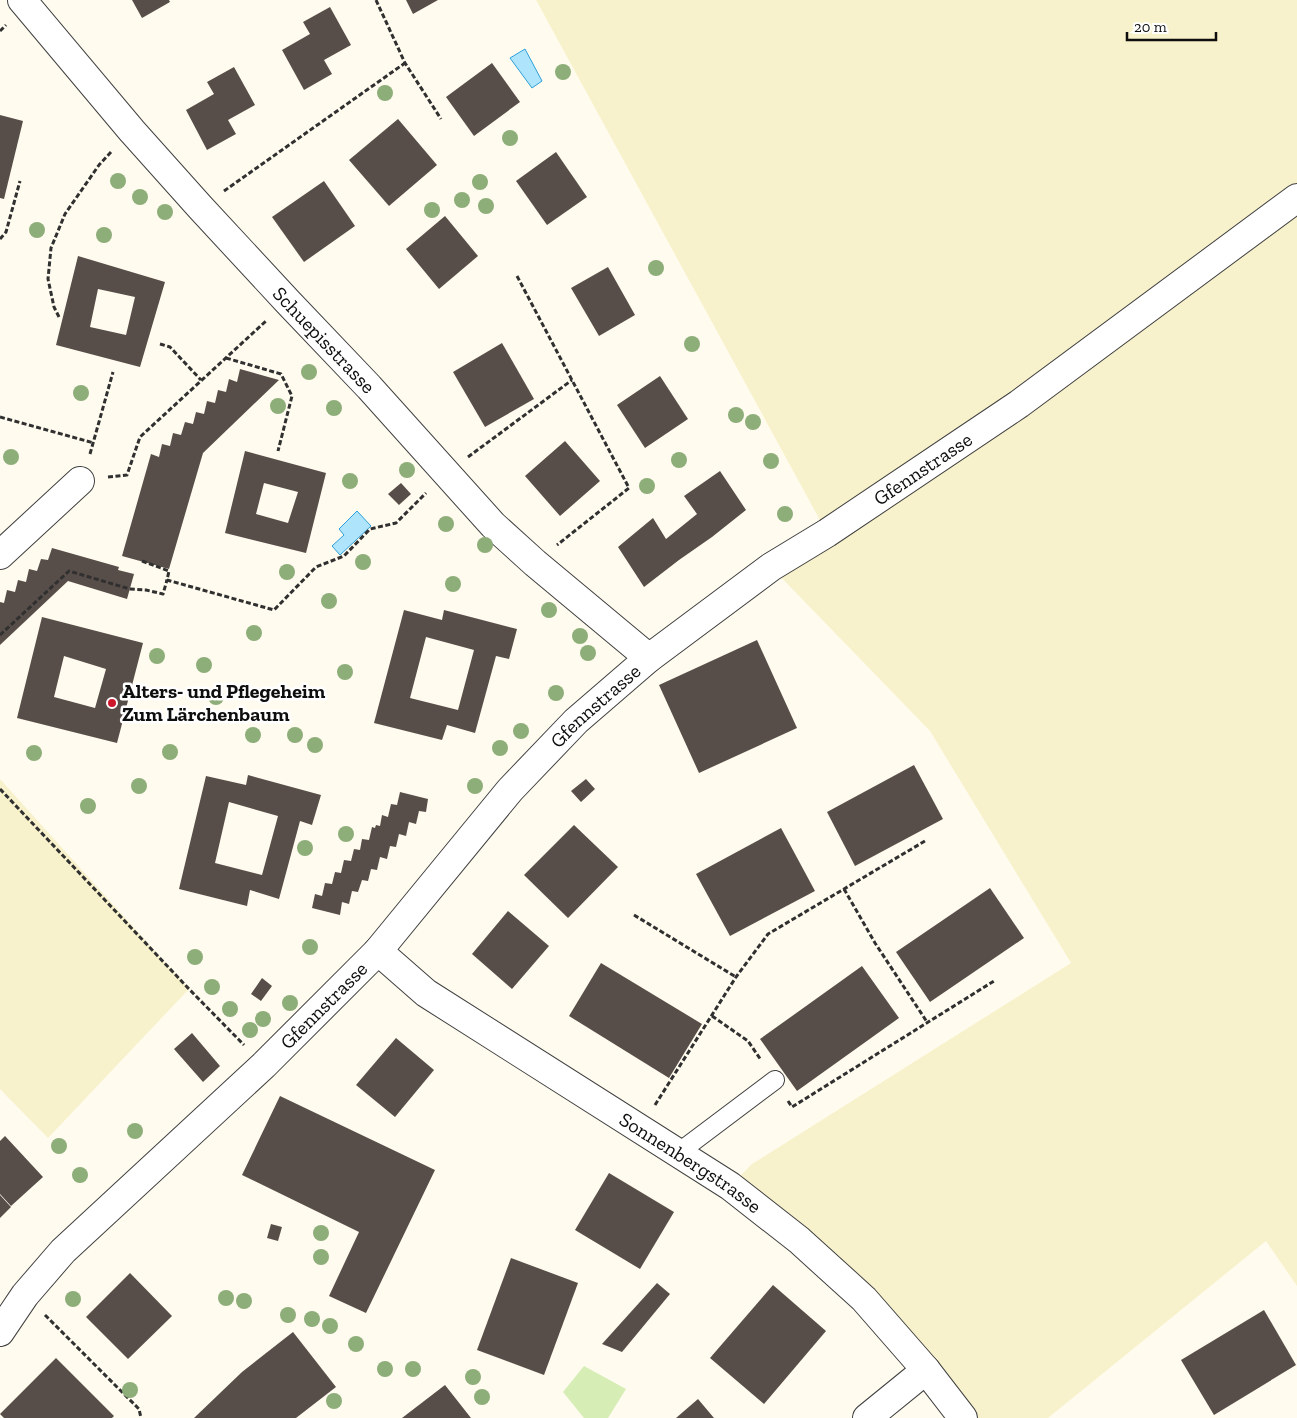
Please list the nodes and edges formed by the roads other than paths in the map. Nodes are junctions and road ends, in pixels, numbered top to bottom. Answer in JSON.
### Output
{"nodes":[{"id":1,"x":22,"y":0,"type":"edge"},
{"id":2,"x":1297,"y":198,"type":"edge"},
{"id":3,"x":80,"y":481,"type":"road end"},
{"id":4,"x":0,"y":555,"type":"edge"},
{"id":5,"x":649,"y":658,"type":"junction"},
{"id":6,"x":378,"y":951,"type":"junction"},
{"id":7,"x":775,"y":1080,"type":"road end"},
{"id":8,"x":678,"y":1153,"type":"junction"},
{"id":9,"x":0,"y":1332,"type":"edge"},
{"id":10,"x":926,"y":1370,"type":"junction"},
{"id":11,"x":867,"y":1418,"type":"edge"},
{"id":12,"x":963,"y":1418,"type":"edge"}],
"edges":[{"from":1,"to":5,"type":"street","name":"Schuepisstrasse"},
{"from":2,"to":5,"type":"street","name":"Gfennstrasse"},
{"from":3,"to":4,"type":"street"},
{"from":5,"to":6,"type":"street","name":"Gfennstrasse"},
{"from":6,"to":8,"type":"street","name":"Sonnenbergstrasse"},
{"from":6,"to":9,"type":"street","name":"Gfennstrasse"},
{"from":7,"to":8,"type":"lane"},
{"from":8,"to":10,"type":"street","name":"Sonnenbergstrasse"},
{"from":10,"to":11,"type":"street"},
{"from":10,"to":12,"type":"street","name":"Sonnenbergstrasse"}]}
